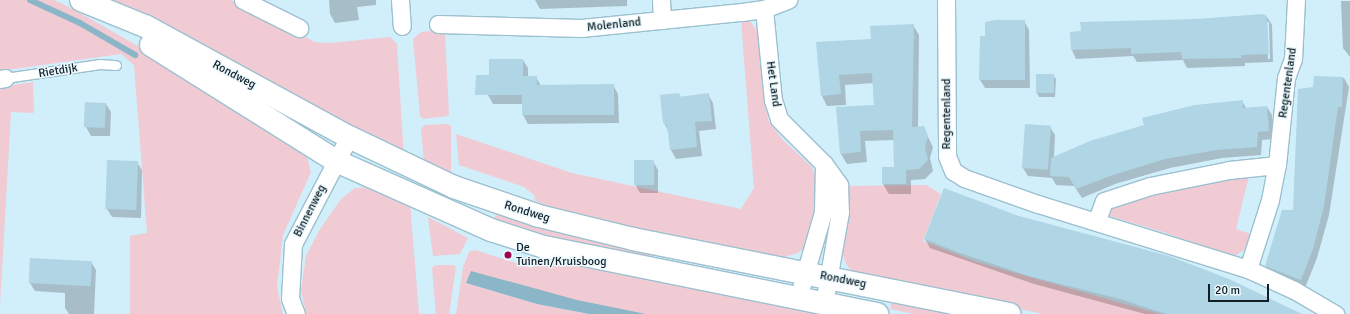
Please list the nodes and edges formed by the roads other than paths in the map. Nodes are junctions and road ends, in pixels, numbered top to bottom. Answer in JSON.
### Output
{"nodes":[{"id":1,"x":81,"y":0,"type":"edge"},
{"id":2,"x":243,"y":0,"type":"edge"},
{"id":3,"x":400,"y":0,"type":"edge"},
{"id":4,"x":661,"y":0,"type":"edge"},
{"id":5,"x":788,"y":0,"type":"edge"},
{"id":6,"x":946,"y":0,"type":"edge"},
{"id":7,"x":1296,"y":0,"type":"edge"},
{"id":8,"x":764,"y":9,"type":"junction"},
{"id":9,"x":662,"y":20,"type":"junction"},
{"id":10,"x":438,"y":24,"type":"dead end"},
{"id":11,"x":402,"y":26,"type":"dead end"},
{"id":12,"x":299,"y":28,"type":"dead end"},
{"id":13,"x":116,"y":64,"type":"dead end"},
{"id":14,"x":3,"y":79,"type":"edge"},
{"id":15,"x":349,"y":137,"type":"junction"},
{"id":16,"x":336,"y":160,"type":"junction"},
{"id":17,"x":824,"y":164,"type":"junction"},
{"id":18,"x":1278,"y":165,"type":"junction"},
{"id":19,"x":1097,"y":220,"type":"junction"},
{"id":20,"x":1248,"y":269,"type":"junction"},
{"id":21,"x":805,"y":272,"type":"junction"},
{"id":22,"x":829,"y":277,"type":"junction"},
{"id":23,"x":798,"y":298,"type":"junction"},
{"id":24,"x":824,"y":304,"type":"junction"},
{"id":25,"x":296,"y":314,"type":"edge"},
{"id":26,"x":877,"y":314,"type":"edge"},
{"id":27,"x":1010,"y":314,"type":"edge"},
{"id":28,"x":1335,"y":314,"type":"edge"}],
"edges":[{"from":1,"to":15,"type":"main road","name":"Rondweg"},
{"from":1,"to":16,"type":"main road","name":"Rondweg"},
{"from":2,"to":12,"type":"street"},
{"from":3,"to":11,"type":"street"},
{"from":4,"to":9,"type":"street"},
{"from":5,"to":8,"type":"street","name":"Molenland"},
{"from":6,"to":19,"type":"street","name":"Regentenland"},
{"from":7,"to":18,"type":"street","name":"Regentenland"},
{"from":8,"to":9,"type":"street","name":"Molenland"},
{"from":8,"to":17,"type":"street","name":"Het Land"},
{"from":9,"to":10,"type":"street","name":"Molenland"},
{"from":13,"to":14,"type":"lane","name":"Rietdijk"},
{"from":15,"to":16,"type":"street","name":"Binnenweg"},
{"from":15,"to":21,"type":"main road","name":"Rondweg"},
{"from":16,"to":23,"type":"main road","name":"Rondweg"},
{"from":16,"to":25,"type":"street","name":"Binnenweg"},
{"from":17,"to":21,"type":"street"},
{"from":17,"to":22,"type":"street","name":"Het Land"},
{"from":18,"to":19,"type":"street"},
{"from":18,"to":20,"type":"street","name":"Regentenland"},
{"from":19,"to":20,"type":"street","name":"Regentenland"},
{"from":20,"to":28,"type":"street","name":"Regentenland"},
{"from":21,"to":22,"type":"main road","name":"Rondweg"},
{"from":21,"to":23,"type":"street"},
{"from":22,"to":24,"type":"street","name":"Het Land"},
{"from":22,"to":27,"type":"main road","name":"Rondweg"},
{"from":23,"to":24,"type":"main road","name":"Rondweg"},
{"from":24,"to":26,"type":"main road","name":"Rondweg"}]}
